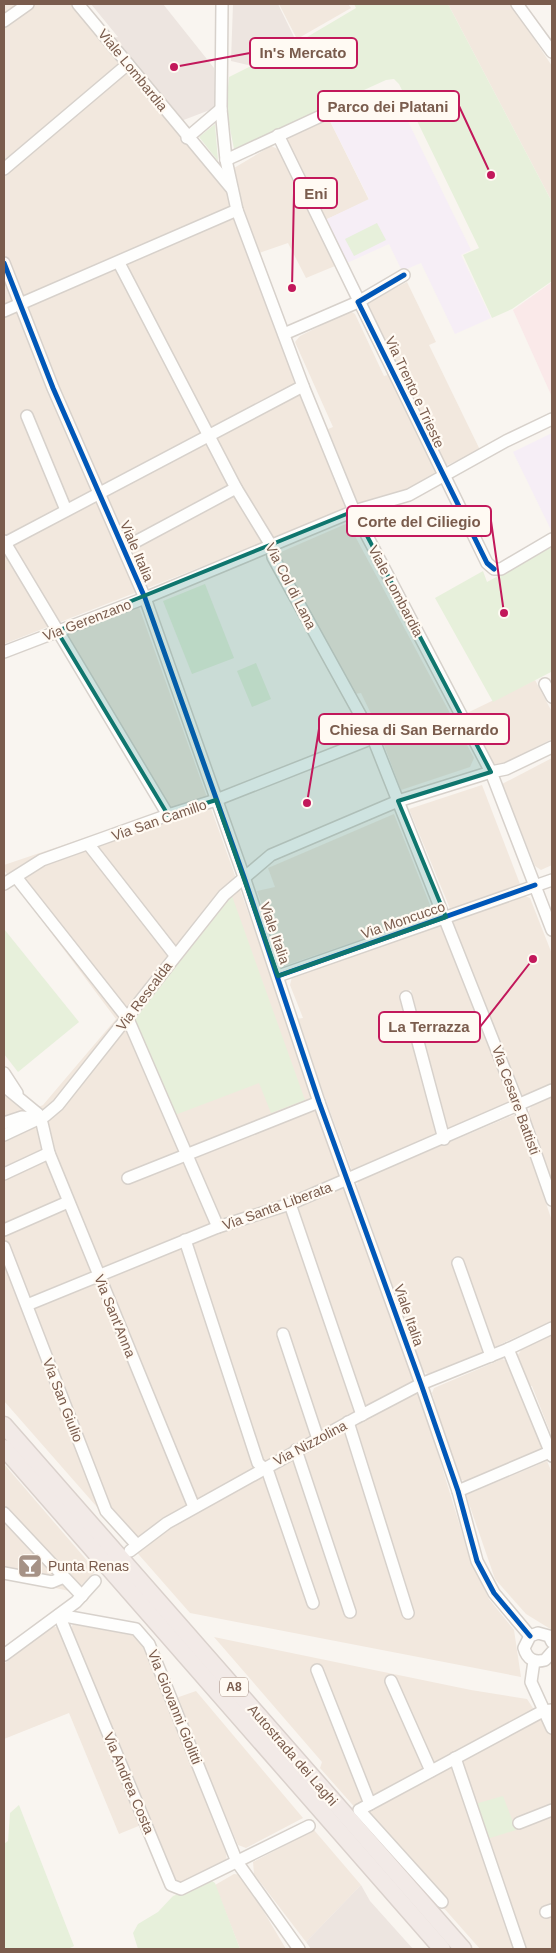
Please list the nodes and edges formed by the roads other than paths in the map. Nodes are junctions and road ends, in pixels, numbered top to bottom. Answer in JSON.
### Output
{"nodes":[{"id":1,"x":28,"y":4,"type":"edge"},
{"id":2,"x":78,"y":4,"type":"edge"},
{"id":3,"x":222,"y":4,"type":"edge"},
{"id":4,"x":517,"y":4,"type":"edge"},
{"id":5,"x":4,"y":21,"type":"edge"},
{"id":6,"x":552,"y":52,"type":"edge"},
{"id":7,"x":128,"y":64,"type":"junction"},
{"id":8,"x":351,"y":102,"type":"dead end"},
{"id":9,"x":221,"y":109,"type":"junction"},
{"id":10,"x":278,"y":135,"type":"junction"},
{"id":11,"x":187,"y":138,"type":"junction"},
{"id":12,"x":226,"y":160,"type":"junction"},
{"id":13,"x":4,"y":169,"type":"edge"},
{"id":14,"x":233,"y":191,"type":"junction"},
{"id":15,"x":237,"y":210,"type":"junction"},
{"id":16,"x":4,"y":263,"type":"edge"},
{"id":17,"x":119,"y":263,"type":"junction"},
{"id":18,"x":404,"y":275,"type":"dead end"},
{"id":19,"x":358,"y":302,"type":"junction"},
{"id":20,"x":20,"y":304,"type":"junction"},
{"id":21,"x":4,"y":311,"type":"edge"},
{"id":22,"x":284,"y":334,"type":"junction"},
{"id":23,"x":303,"y":386,"type":"junction"},
{"id":24,"x":27,"y":416,"type":"dead end"},
{"id":25,"x":552,"y":419,"type":"edge"},
{"id":26,"x":210,"y":436,"type":"junction"},
{"id":27,"x":442,"y":476,"type":"junction"},
{"id":28,"x":236,"y":488,"type":"junction"},
{"id":29,"x":100,"y":494,"type":"junction"},
{"id":30,"x":66,"y":510,"type":"junction"},
{"id":31,"x":354,"y":511,"type":"junction"},
{"id":32,"x":552,"y":539,"type":"edge"},
{"id":33,"x":4,"y":542,"type":"edge"},
{"id":34,"x":272,"y":546,"type":"junction"},
{"id":35,"x":124,"y":548,"type":"junction"},
{"id":36,"x":144,"y":598,"type":"junction"},
{"id":37,"x":57,"y":631,"type":"junction"},
{"id":38,"x":4,"y":652,"type":"edge"},
{"id":39,"x":545,"y":684,"type":"dead end"},
{"id":40,"x":552,"y":697,"type":"edge"},
{"id":41,"x":373,"y":738,"type":"junction"},
{"id":42,"x":552,"y":747,"type":"edge"},
{"id":43,"x":491,"y":772,"type":"junction"},
{"id":44,"x":216,"y":800,"type":"junction"},
{"id":45,"x":398,"y":801,"type":"junction"},
{"id":46,"x":168,"y":815,"type":"junction"},
{"id":47,"x":89,"y":844,"type":"junction"},
{"id":48,"x":244,"y":876,"type":"junction"},
{"id":49,"x":16,"y":877,"type":"junction"},
{"id":50,"x":552,"y":880,"type":"edge"},
{"id":51,"x":4,"y":884,"type":"edge"},
{"id":52,"x":535,"y":885,"type":"junction"},
{"id":53,"x":446,"y":917,"type":"junction"},
{"id":54,"x":552,"y":930,"type":"edge"},
{"id":55,"x":176,"y":955,"type":"junction"},
{"id":56,"x":278,"y":976,"type":"junction"},
{"id":57,"x":406,"y":996,"type":"dead end"},
{"id":58,"x":128,"y":1019,"type":"junction"},
{"id":59,"x":4,"y":1073,"type":"edge"},
{"id":60,"x":4,"y":1086,"type":"edge"},
{"id":61,"x":552,"y":1090,"type":"edge"},
{"id":62,"x":22,"y":1101,"type":"junction"},
{"id":63,"x":320,"y":1102,"type":"junction"},
{"id":64,"x":519,"y":1106,"type":"junction"},
{"id":65,"x":39,"y":1118,"type":"junction"},
{"id":66,"x":4,"y":1123,"type":"edge"},
{"id":67,"x":4,"y":1135,"type":"edge"},
{"id":68,"x":444,"y":1139,"type":"junction"},
{"id":69,"x":49,"y":1153,"type":"junction"},
{"id":70,"x":186,"y":1155,"type":"junction"},
{"id":71,"x":4,"y":1174,"type":"edge"},
{"id":72,"x":128,"y":1178,"type":"dead end"},
{"id":73,"x":349,"y":1179,"type":"junction"},
{"id":74,"x":552,"y":1200,"type":"edge"},
{"id":75,"x":68,"y":1202,"type":"junction"},
{"id":76,"x":290,"y":1204,"type":"junction"},
{"id":77,"x":218,"y":1228,"type":"junction"},
{"id":78,"x":4,"y":1230,"type":"edge"},
{"id":79,"x":185,"y":1240,"type":"junction"},
{"id":80,"x":4,"y":1247,"type":"edge"},
{"id":81,"x":458,"y":1264,"type":"dead end"},
{"id":82,"x":98,"y":1275,"type":"junction"},
{"id":83,"x":27,"y":1305,"type":"junction"},
{"id":84,"x":552,"y":1328,"type":"edge"},
{"id":85,"x":283,"y":1334,"type":"dead end"},
{"id":86,"x":508,"y":1350,"type":"junction"},
{"id":87,"x":491,"y":1356,"type":"junction"},
{"id":88,"x":421,"y":1384,"type":"junction"},
{"id":89,"x":362,"y":1415,"type":"junction"},
{"id":90,"x":348,"y":1422,"type":"junction"},
{"id":91,"x":4,"y":1425,"type":"edge"},
{"id":92,"x":318,"y":1438,"type":"junction"},
{"id":93,"x":4,"y":1448,"type":"edge"},
{"id":94,"x":296,"y":1450,"type":"junction"},
{"id":95,"x":552,"y":1453,"type":"edge"},
{"id":96,"x":264,"y":1467,"type":"junction"},
{"id":97,"x":458,"y":1492,"type":"junction"},
{"id":98,"x":194,"y":1507,"type":"junction"},
{"id":99,"x":4,"y":1513,"type":"edge"},
{"id":100,"x":133,"y":1547,"type":"joint"},
{"id":101,"x":4,"y":1573,"type":"edge"},
{"id":102,"x":64,"y":1577,"type":"junction"},
{"id":103,"x":95,"y":1580,"type":"dead end"},
{"id":104,"x":82,"y":1596,"type":"junction"},
{"id":105,"x":313,"y":1603,"type":"dead end"},
{"id":106,"x":350,"y":1612,"type":"dead end"},
{"id":107,"x":408,"y":1613,"type":"dead end"},
{"id":108,"x":59,"y":1615,"type":"junction"},
{"id":109,"x":530,"y":1636,"type":"junction"},
{"id":110,"x":552,"y":1642,"type":"edge"},
{"id":111,"x":552,"y":1652,"type":"edge"},
{"id":112,"x":4,"y":1655,"type":"edge"},
{"id":113,"x":534,"y":1661,"type":"junction"},
{"id":114,"x":316,"y":1670,"type":"dead end"},
{"id":115,"x":391,"y":1681,"type":"dead end"},
{"id":116,"x":547,"y":1710,"type":"edge"},
{"id":117,"x":552,"y":1728,"type":"edge"},
{"id":118,"x":455,"y":1758,"type":"junction"},
{"id":119,"x":431,"y":1771,"type":"junction"},
{"id":120,"x":365,"y":1807,"type":"junction"},
{"id":121,"x":552,"y":1810,"type":"edge"},
{"id":122,"x":518,"y":1823,"type":"dead end"},
{"id":123,"x":309,"y":1826,"type":"dead end"},
{"id":124,"x":237,"y":1862,"type":"junction"},
{"id":125,"x":442,"y":1902,"type":"dead end"},
{"id":126,"x":300,"y":1949,"type":"edge"},
{"id":127,"x":442,"y":1949,"type":"edge"},
{"id":128,"x":463,"y":1949,"type":"edge"},
{"id":129,"x":520,"y":1949,"type":"edge"}],
"edges":[{"from":1,"to":5,"type":"street"},
{"from":2,"to":7,"type":"street","name":"Viale Lombardia"},
{"from":3,"to":9,"type":"street","name":"Viale Lombardia"},
{"from":4,"to":6,"type":"street"},
{"from":7,"to":11,"type":"street","name":"Viale Lombardia"},
{"from":7,"to":13,"type":"street"},
{"from":8,"to":10,"type":"street"},
{"from":9,"to":11,"type":"street"},
{"from":9,"to":12,"type":"street","name":"Viale Lombardia"},
{"from":10,"to":12,"type":"street"},
{"from":10,"to":19,"type":"street","name":"Via Trento e Trieste"},
{"from":11,"to":14,"type":"street","name":"Viale Lombardia"},
{"from":12,"to":14,"type":"street","name":"Viale Lombardia"},
{"from":14,"to":15,"type":"street","name":"Viale Lombardia"},
{"from":15,"to":17,"type":"street"},
{"from":15,"to":22,"type":"street","name":"Viale Lombardia"},
{"from":16,"to":20,"type":"street","name":"Viale Italia"},
{"from":17,"to":20,"type":"street"},
{"from":17,"to":26,"type":"street","name":"Via Col di Lana"},
{"from":18,"to":19,"type":"street"},
{"from":19,"to":22,"type":"street"},
{"from":19,"to":27,"type":"street","name":"Via Trento e Trieste"},
{"from":20,"to":21,"type":"street"},
{"from":20,"to":29,"type":"street","name":"Viale Italia"},
{"from":22,"to":23,"type":"street","name":"Viale Lombardia"},
{"from":23,"to":26,"type":"street"},
{"from":23,"to":31,"type":"street","name":"Viale Lombardia"},
{"from":24,"to":30,"type":"street"},
{"from":25,"to":27,"type":"street","name":"Via Gerenzano"},
{"from":26,"to":28,"type":"street","name":"Via Col di Lana"},
{"from":26,"to":29,"type":"street"},
{"from":27,"to":31,"type":"street","name":"Via Gerenzano"},
{"from":27,"to":32,"type":"street","name":"Via Trento e Trieste"},
{"from":28,"to":34,"type":"street","name":"Via Col di Lana"},
{"from":28,"to":35,"type":"street"},
{"from":29,"to":30,"type":"street"},
{"from":29,"to":35,"type":"street","name":"Viale Italia"},
{"from":30,"to":33,"type":"street"},
{"from":31,"to":34,"type":"street","name":"Via Gerenzano"},
{"from":31,"to":43,"type":"street","name":"Viale Lombardia"},
{"from":33,"to":37,"type":"street"},
{"from":34,"to":36,"type":"street","name":"Via Gerenzano"},
{"from":34,"to":41,"type":"street","name":"Via Col di Lana"},
{"from":35,"to":36,"type":"street","name":"Viale Italia"},
{"from":36,"to":37,"type":"street","name":"Via Gerenzano"},
{"from":36,"to":44,"type":"street","name":"Viale Italia"},
{"from":37,"to":38,"type":"street","name":"Via Gerenzano"},
{"from":37,"to":46,"type":"street"},
{"from":39,"to":40,"type":"street"},
{"from":41,"to":44,"type":"street","name":"Via San Camillo"},
{"from":41,"to":45,"type":"street","name":"Via Col di Lana"},
{"from":42,"to":43,"type":"street","name":"Via Rescalda"},
{"from":43,"to":45,"type":"street","name":"Via Rescalda"},
{"from":43,"to":52,"type":"street","name":"Viale Lombardia"},
{"from":44,"to":46,"type":"street","name":"Via San Camillo"},
{"from":44,"to":48,"type":"street","name":"Viale Italia"},
{"from":45,"to":48,"type":"street","name":"Via Rescalda"},
{"from":45,"to":53,"type":"street","name":"Via Col di Lana"},
{"from":46,"to":47,"type":"street","name":"Via San Camillo"},
{"from":47,"to":49,"type":"street","name":"Via San Camillo"},
{"from":47,"to":55,"type":"street"},
{"from":48,"to":55,"type":"street","name":"Via Rescalda"},
{"from":48,"to":56,"type":"street","name":"Viale Italia"},
{"from":49,"to":51,"type":"street","name":"Via San Camillo"},
{"from":49,"to":58,"type":"street"},
{"from":50,"to":52,"type":"street","name":"Via Moncucco"},
{"from":52,"to":53,"type":"street","name":"Via Moncucco"},
{"from":52,"to":54,"type":"street","name":"Viale Lombardia"},
{"from":53,"to":56,"type":"street","name":"Via Moncucco"},
{"from":53,"to":64,"type":"street","name":"Via Cesare Battisti"},
{"from":55,"to":58,"type":"street","name":"Via Rescalda"},
{"from":56,"to":63,"type":"street","name":"Viale Italia"},
{"from":57,"to":68,"type":"street"},
{"from":58,"to":65,"type":"street","name":"Via Rescalda"},
{"from":58,"to":70,"type":"street"},
{"from":59,"to":62,"type":"street"},
{"from":60,"to":62,"type":"street"},
{"from":61,"to":64,"type":"street","name":"Via Santa Liberata"},
{"from":62,"to":65,"type":"street"},
{"from":63,"to":70,"type":"street"},
{"from":63,"to":73,"type":"street","name":"Viale Italia"},
{"from":64,"to":68,"type":"street","name":"Via Santa Liberata"},
{"from":64,"to":74,"type":"street","name":"Via Cesare Battisti"},
{"from":65,"to":66,"type":"street"},
{"from":65,"to":67,"type":"street","name":"Via Rescalda"},
{"from":65,"to":69,"type":"street","name":"Via Sant'Anna"},
{"from":68,"to":73,"type":"street","name":"Via Santa Liberata"},
{"from":69,"to":71,"type":"street"},
{"from":69,"to":75,"type":"street","name":"Via Sant'Anna"},
{"from":70,"to":72,"type":"street"},
{"from":70,"to":77,"type":"street"},
{"from":73,"to":76,"type":"street","name":"Via Santa Liberata"},
{"from":73,"to":88,"type":"street","name":"Viale Italia"},
{"from":75,"to":78,"type":"street"},
{"from":75,"to":82,"type":"street","name":"Via Sant'Anna"},
{"from":76,"to":77,"type":"street","name":"Via Santa Liberata"},
{"from":76,"to":89,"type":"street"},
{"from":77,"to":79,"type":"street","name":"Via Santa Liberata"},
{"from":79,"to":82,"type":"street","name":"Via Santa Liberata"},
{"from":79,"to":96,"type":"street"},
{"from":80,"to":83,"type":"street","name":"Via San Giulio"},
{"from":81,"to":87,"type":"street"},
{"from":82,"to":83,"type":"street","name":"Via Santa Liberata"},
{"from":82,"to":98,"type":"street","name":"Via Sant'Anna"},
{"from":83,"to":100,"type":"street","name":"Via San Giulio"},
{"from":84,"to":86,"type":"street","name":"Via Nizzolina"},
{"from":85,"to":92,"type":"street"},
{"from":86,"to":87,"type":"street","name":"Via Nizzolina"},
{"from":86,"to":95,"type":"street"},
{"from":87,"to":88,"type":"street","name":"Via Nizzolina"},
{"from":88,"to":89,"type":"street","name":"Via Nizzolina"},
{"from":88,"to":97,"type":"street","name":"Viale Italia"},
{"from":89,"to":90,"type":"street","name":"Via Nizzolina"},
{"from":90,"to":92,"type":"street","name":"Via Nizzolina"},
{"from":90,"to":107,"type":"street"},
{"from":91,"to":128,"type":"highway","name":"Autostrada dei Laghi","number":"A8"},
{"from":92,"to":94,"type":"street","name":"Via Nizzolina"},
{"from":93,"to":127,"type":"highway","name":"Autostrada dei Laghi","number":"A8"},
{"from":94,"to":96,"type":"street","name":"Via Nizzolina"},
{"from":94,"to":106,"type":"street"},
{"from":95,"to":97,"type":"street"},
{"from":96,"to":98,"type":"street","name":"Via Nizzolina"},
{"from":96,"to":105,"type":"street"},
{"from":97,"to":109,"type":"street","name":"Viale Italia"},
{"from":98,"to":100,"type":"street","name":"Via Nizzolina"},
{"from":99,"to":102,"type":"street"},
{"from":101,"to":102,"type":"street"},
{"from":102,"to":104,"type":"street"},
{"from":103,"to":104,"type":"street"},
{"from":104,"to":108,"type":"street"},
{"from":108,"to":112,"type":"street"},
{"from":108,"to":124,"type":"street","name":"Via Giovanni Giolitti"},
{"from":108,"to":124,"type":"street","name":"Via Andrea Costa"},
{"from":109,"to":110,"type":"street"},
{"from":109,"to":113,"type":"street"},
{"from":111,"to":113,"type":"street"},
{"from":113,"to":116,"type":"street"},
{"from":114,"to":120,"type":"street"},
{"from":115,"to":119,"type":"street"},
{"from":116,"to":117,"type":"street"},
{"from":116,"to":118,"type":"street"},
{"from":118,"to":119,"type":"street"},
{"from":118,"to":129,"type":"street"},
{"from":119,"to":120,"type":"street"},
{"from":120,"to":125,"type":"street"},
{"from":121,"to":122,"type":"street"},
{"from":123,"to":124,"type":"street"},
{"from":124,"to":126,"type":"street","name":"Via Giovanni Giolitti"}]}
